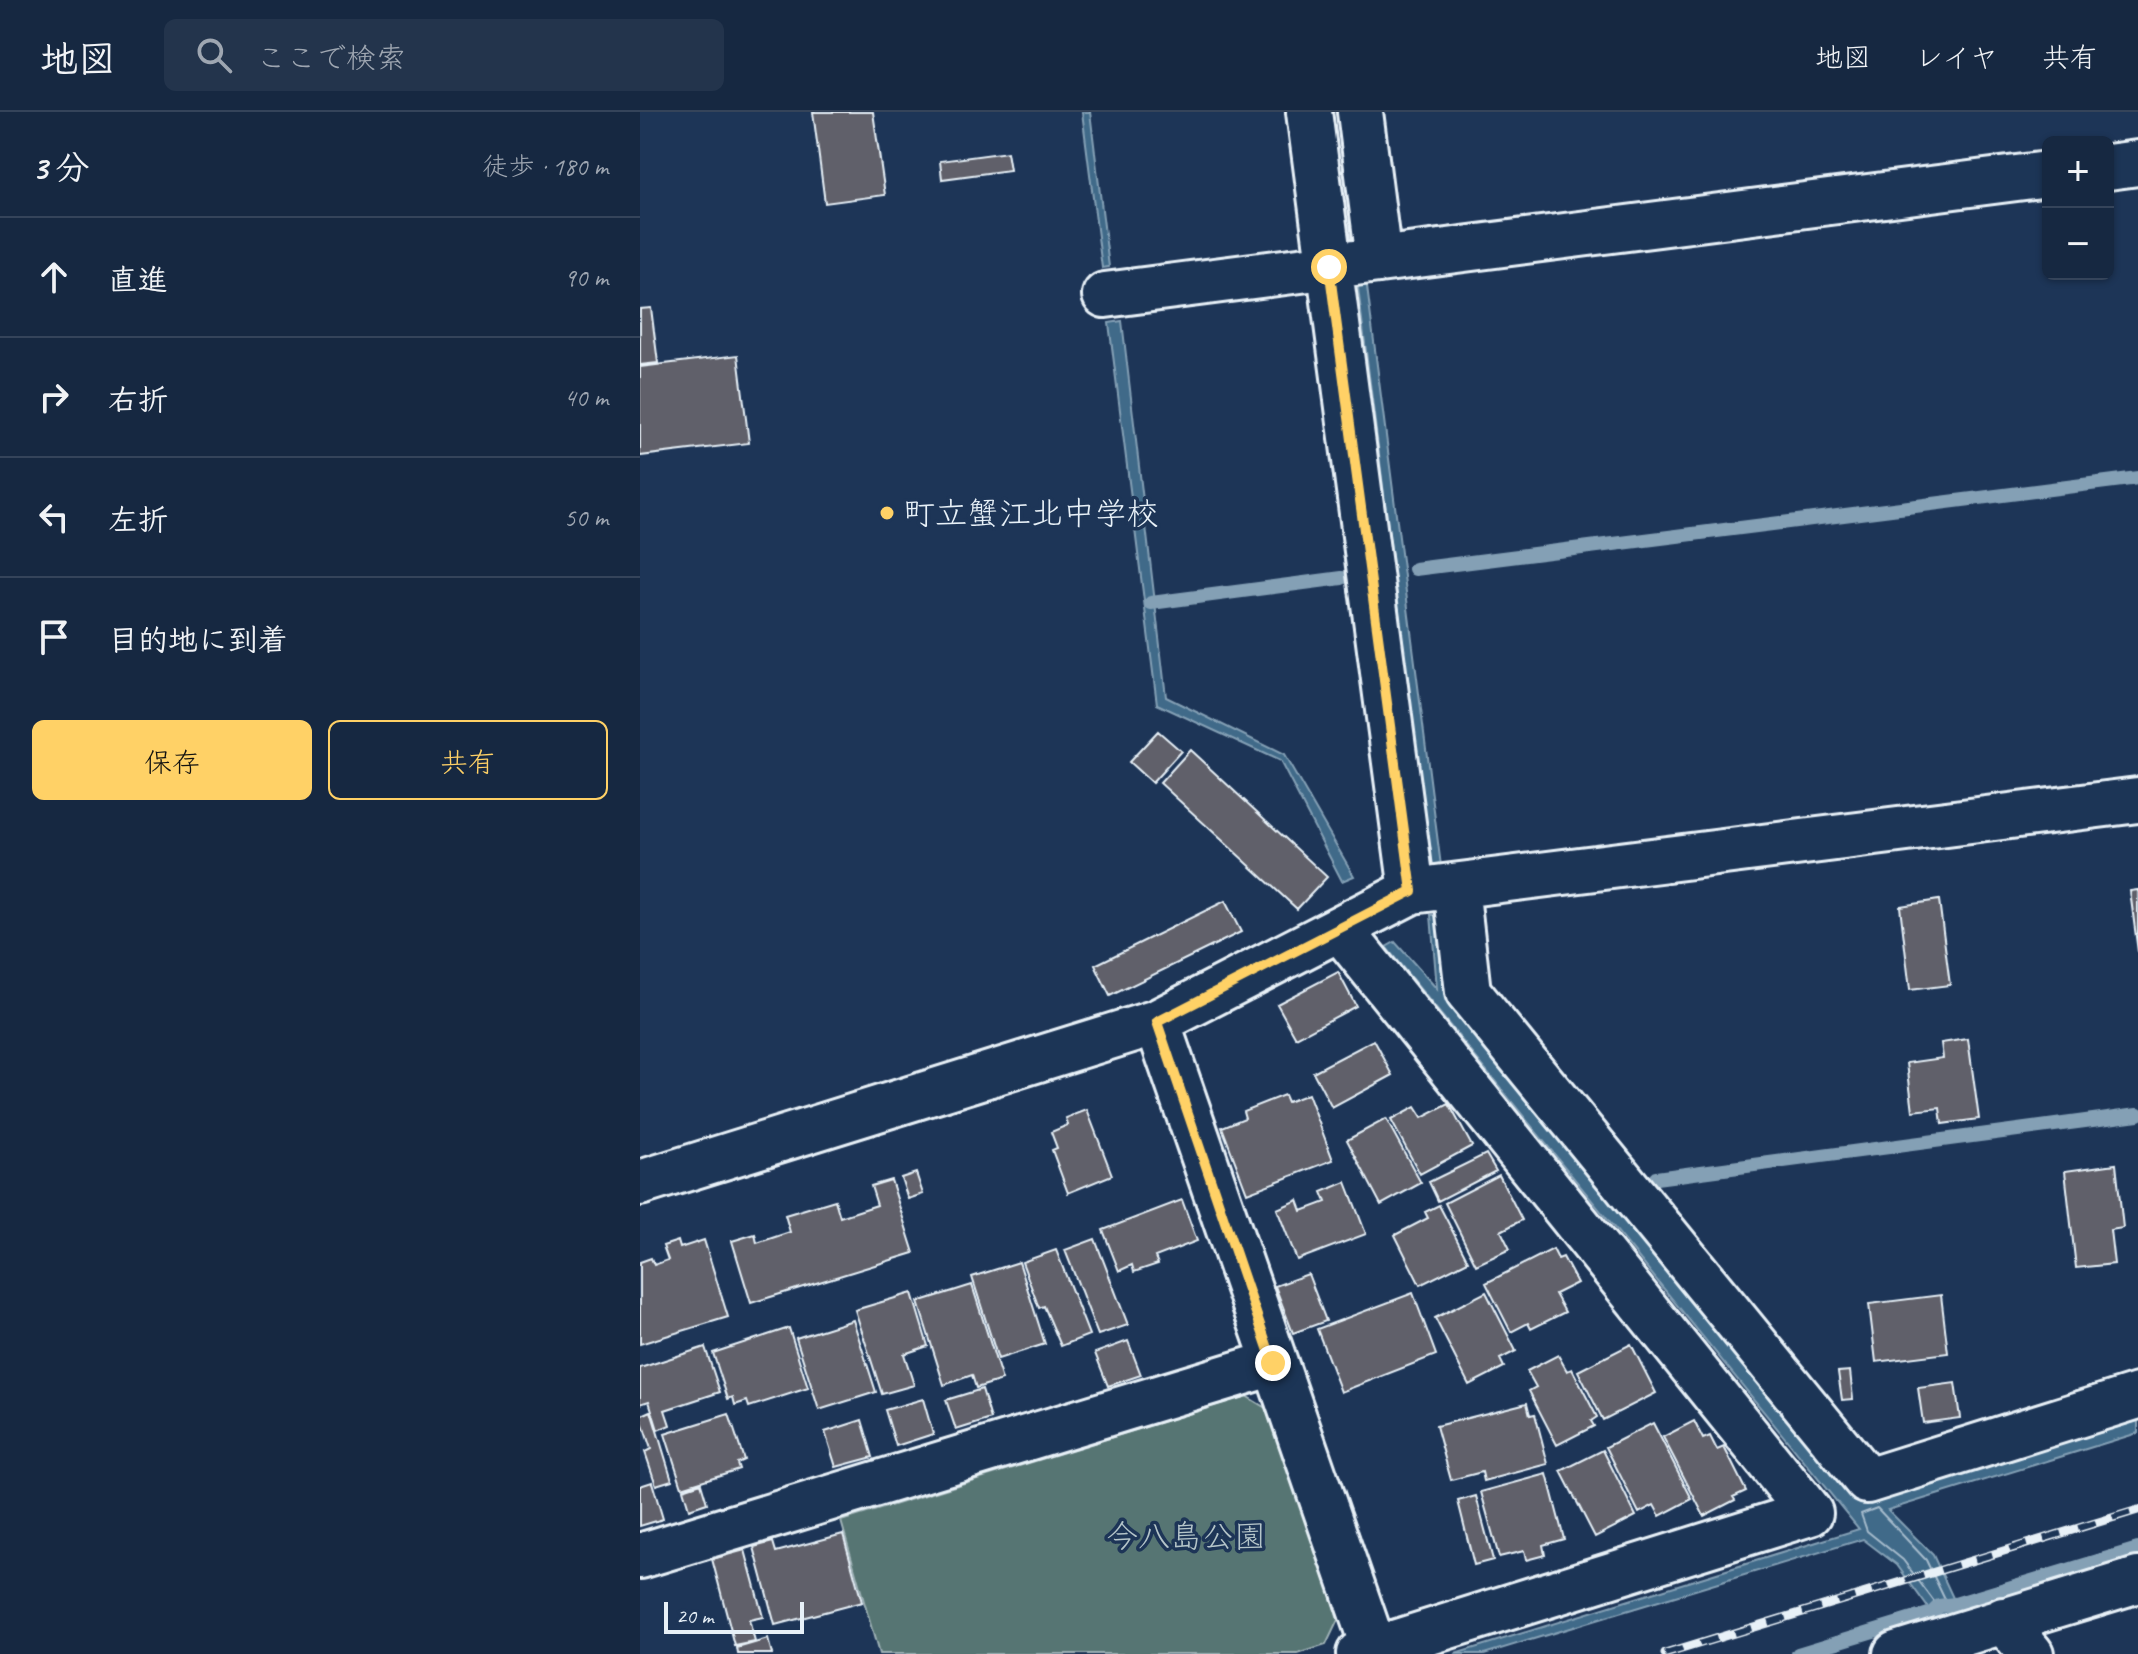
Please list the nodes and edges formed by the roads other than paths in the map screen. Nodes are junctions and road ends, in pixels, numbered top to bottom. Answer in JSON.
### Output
{"nodes":[{"id":1,"x":1309,"y":112,"type":"edge"},
{"id":2,"x":1360,"y":112,"type":"edge"},
{"id":3,"x":2138,"y":163,"type":"edge"},
{"id":4,"x":2114,"y":166,"type":"edge"},
{"id":5,"x":2042,"y":175,"type":"edge"},
{"id":6,"x":1379,"y":260,"type":"junction"},
{"id":7,"x":1329,"y":267,"type":"junction"},
{"id":8,"x":1105,"y":295,"type":"dead end"},
{"id":9,"x":2138,"y":800,"type":"edge"},
{"id":10,"x":1456,"y":886,"type":"junction"},
{"id":11,"x":1412,"y":891,"type":"junction"},
{"id":12,"x":1340,"y":929,"type":"junction"},
{"id":13,"x":1157,"y":1022,"type":"junction"},
{"id":14,"x":640,"y":1183,"type":"edge"},
{"id":15,"x":1273,"y":1363,"type":"junction"},
{"id":16,"x":2138,"y":1396,"type":"edge"},
{"id":17,"x":640,"y":1556,"type":"edge"},
{"id":18,"x":2138,"y":1580,"type":"edge"},
{"id":19,"x":2003,"y":1620,"type":"junction"},
{"id":20,"x":1366,"y":1652,"type":"edge"},
{"id":21,"x":1896,"y":1654,"type":"edge"},
{"id":22,"x":2031,"y":1654,"type":"edge"}],
"edges":[{"from":1,"to":7,"type":"street"},
{"from":2,"to":6,"type":"street"},
{"from":3,"to":4,"type":"street"},
{"from":5,"to":6,"type":"street"},
{"from":6,"to":7,"type":"street"},
{"from":7,"to":8,"type":"street"},
{"from":7,"to":11,"type":"street"},
{"from":9,"to":10,"type":"street"},
{"from":10,"to":11,"type":"street"},
{"from":10,"to":16,"type":"street"},
{"from":11,"to":12,"type":"street"},
{"from":12,"to":13,"type":"street"},
{"from":12,"to":20,"type":"street"},
{"from":13,"to":14,"type":"street"},
{"from":13,"to":15,"type":"street"},
{"from":15,"to":17,"type":"street"},
{"from":15,"to":20,"type":"street"},
{"from":18,"to":19,"type":"street"},
{"from":19,"to":21,"type":"street"},
{"from":19,"to":22,"type":"street"}]}
